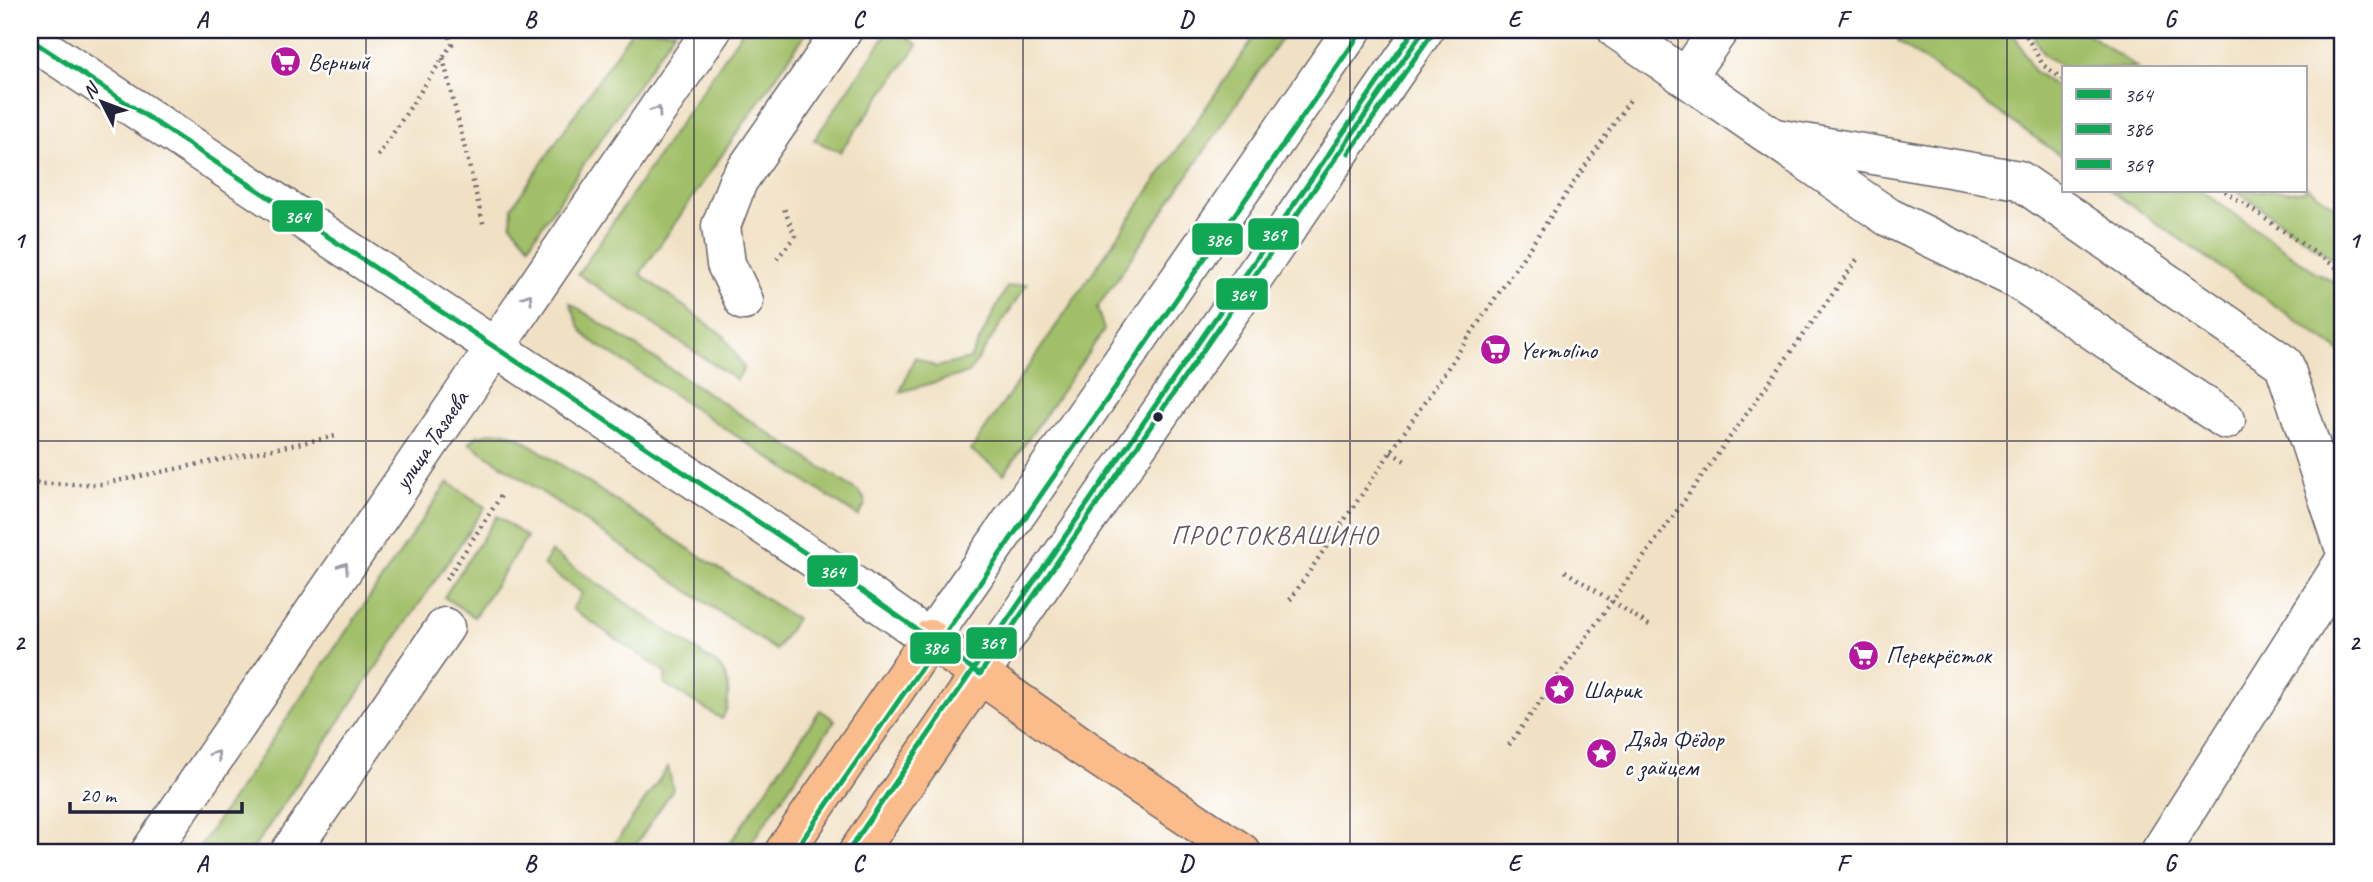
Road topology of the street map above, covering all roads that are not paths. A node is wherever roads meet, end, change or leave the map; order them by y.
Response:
1 (712, 30) edge
2 (843, 30) edge
3 (1352, 30) edge
4 (1424, 30) edge
5 (1617, 30) edge
6 (1718, 30) edge
7 (30, 39) edge
8 (1672, 68) junction
9 (1775, 138) junction
10 (744, 302) dead end
11 (494, 347) junction
12 (2226, 420) dead end
13 (2343, 544) edge
14 (2343, 563) edge
15 (445, 627) dead end
16 (930, 639) junction
17 (980, 674) junction
18 (150, 852) edge
19 (290, 852) edge
20 (784, 852) edge
21 (858, 852) edge
22 (1241, 852) edge
23 (2160, 852) edge

11 -> 1 street, улица Тазаева
2 - 10 street
3 - 16 street
4 - 17 street
5 - 8 street
6 - 8 street
7 - 11 street
8 - 9 street
9 - 12 street
9 - 13 street
11 - 16 street
18 -> 11 street, улица Тазаева
14 - 23 street
15 - 19 street
16 - 17 main road
16 - 20 main road
17 - 21 main road
17 - 22 main road

